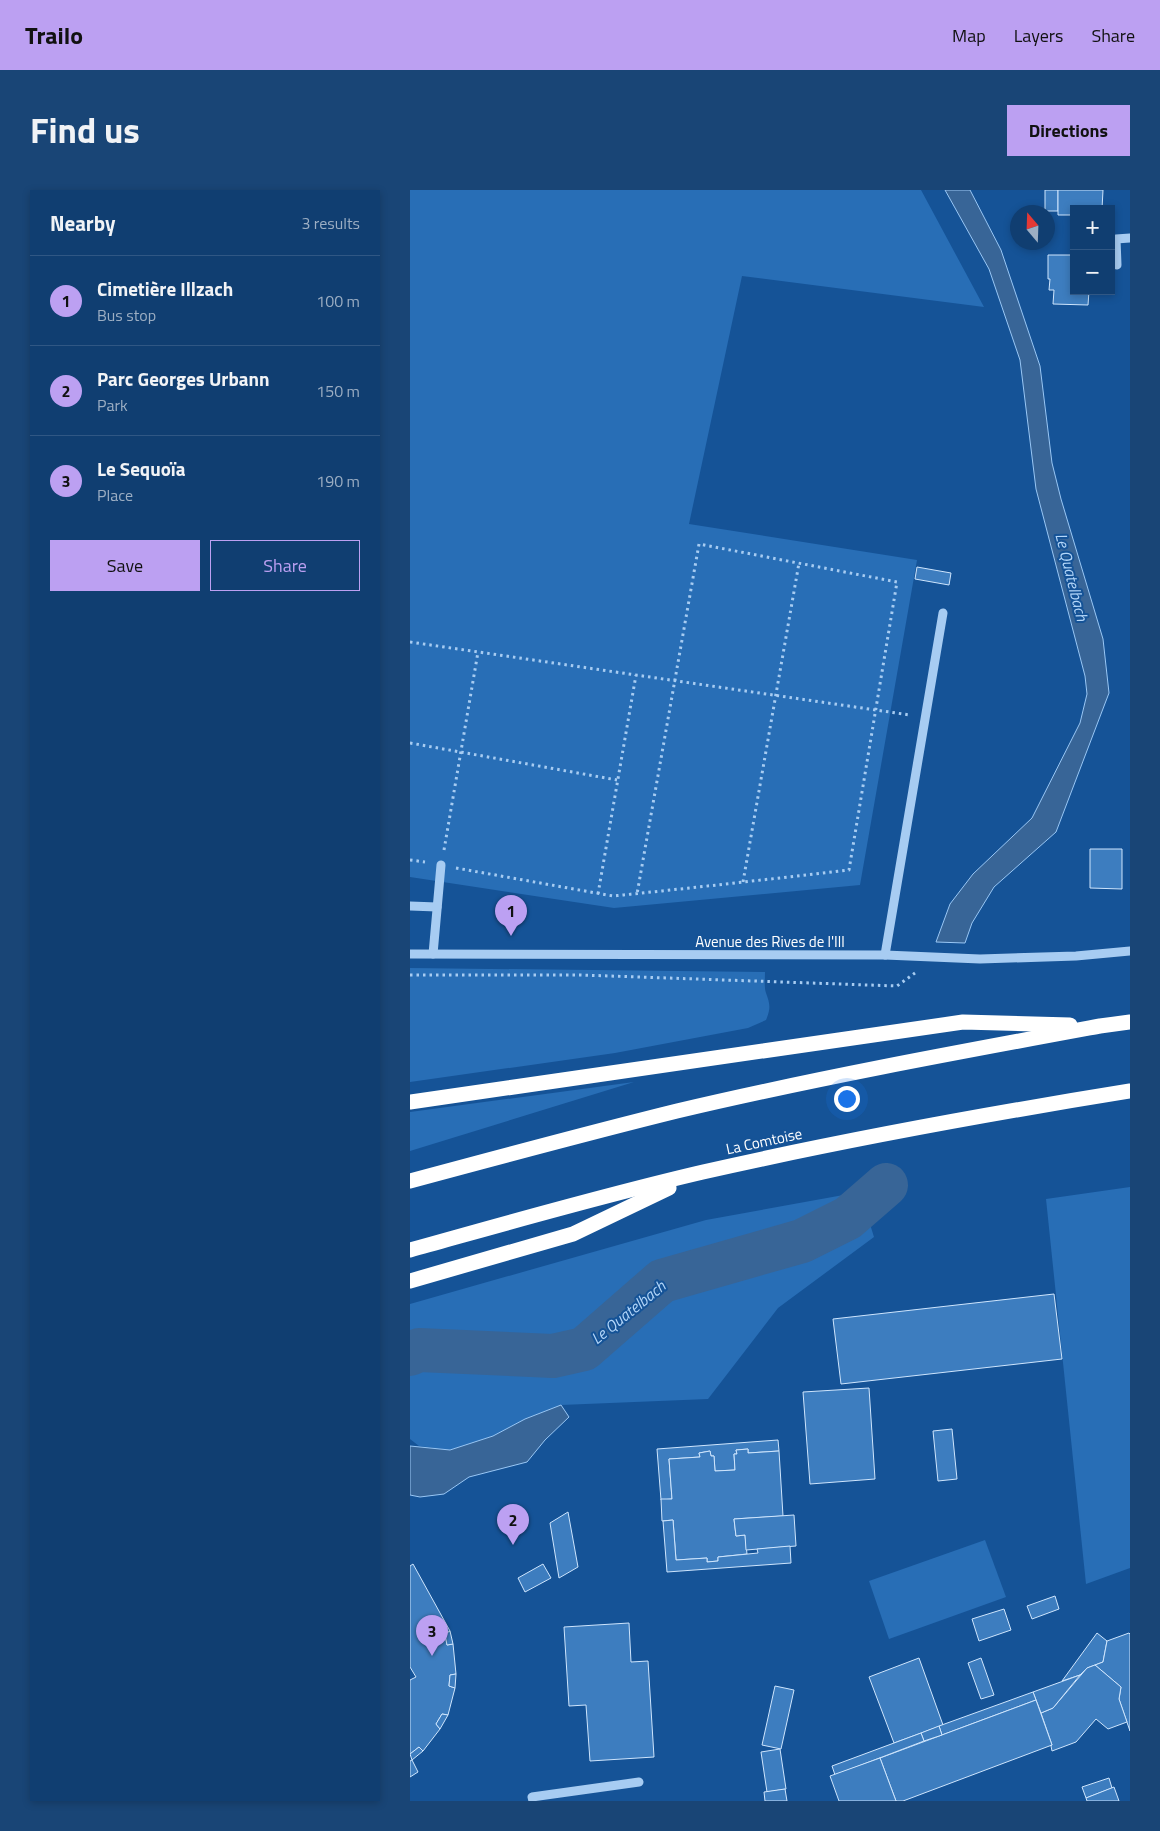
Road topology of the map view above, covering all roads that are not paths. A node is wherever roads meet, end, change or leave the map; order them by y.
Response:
1 (1130, 238) edge
2 (1117, 265) dead end
3 (943, 613) dead end
4 (441, 865) road end
5 (410, 906) edge
6 (437, 907) junction
7 (1130, 951) edge
8 (410, 954) edge
9 (433, 954) junction
10 (885, 955) junction
11 (1130, 1022) edge
12 (1100, 1026) junction
13 (1130, 1091) edge
14 (410, 1102) edge
15 (700, 1173) junction
16 (410, 1181) edge
17 (410, 1250) edge
18 (410, 1281) edge
19 (639, 1782) dead end
20 (533, 1801) edge

1 - 2 street
3 - 10 street
4 - 6 street
5 - 6 street
6 - 9 street
7 - 10 street, Avenue des Rives de l'Ill
8 - 9 street, Avenue des Rives de l'Ill
9 - 10 street, Avenue des Rives de l'Ill
11 - 12 highway
12 - 14 highway
12 - 16 highway
13 - 15 highway, La Comtoise
15 - 17 highway, La Comtoise
15 - 18 highway
19 - 20 street

